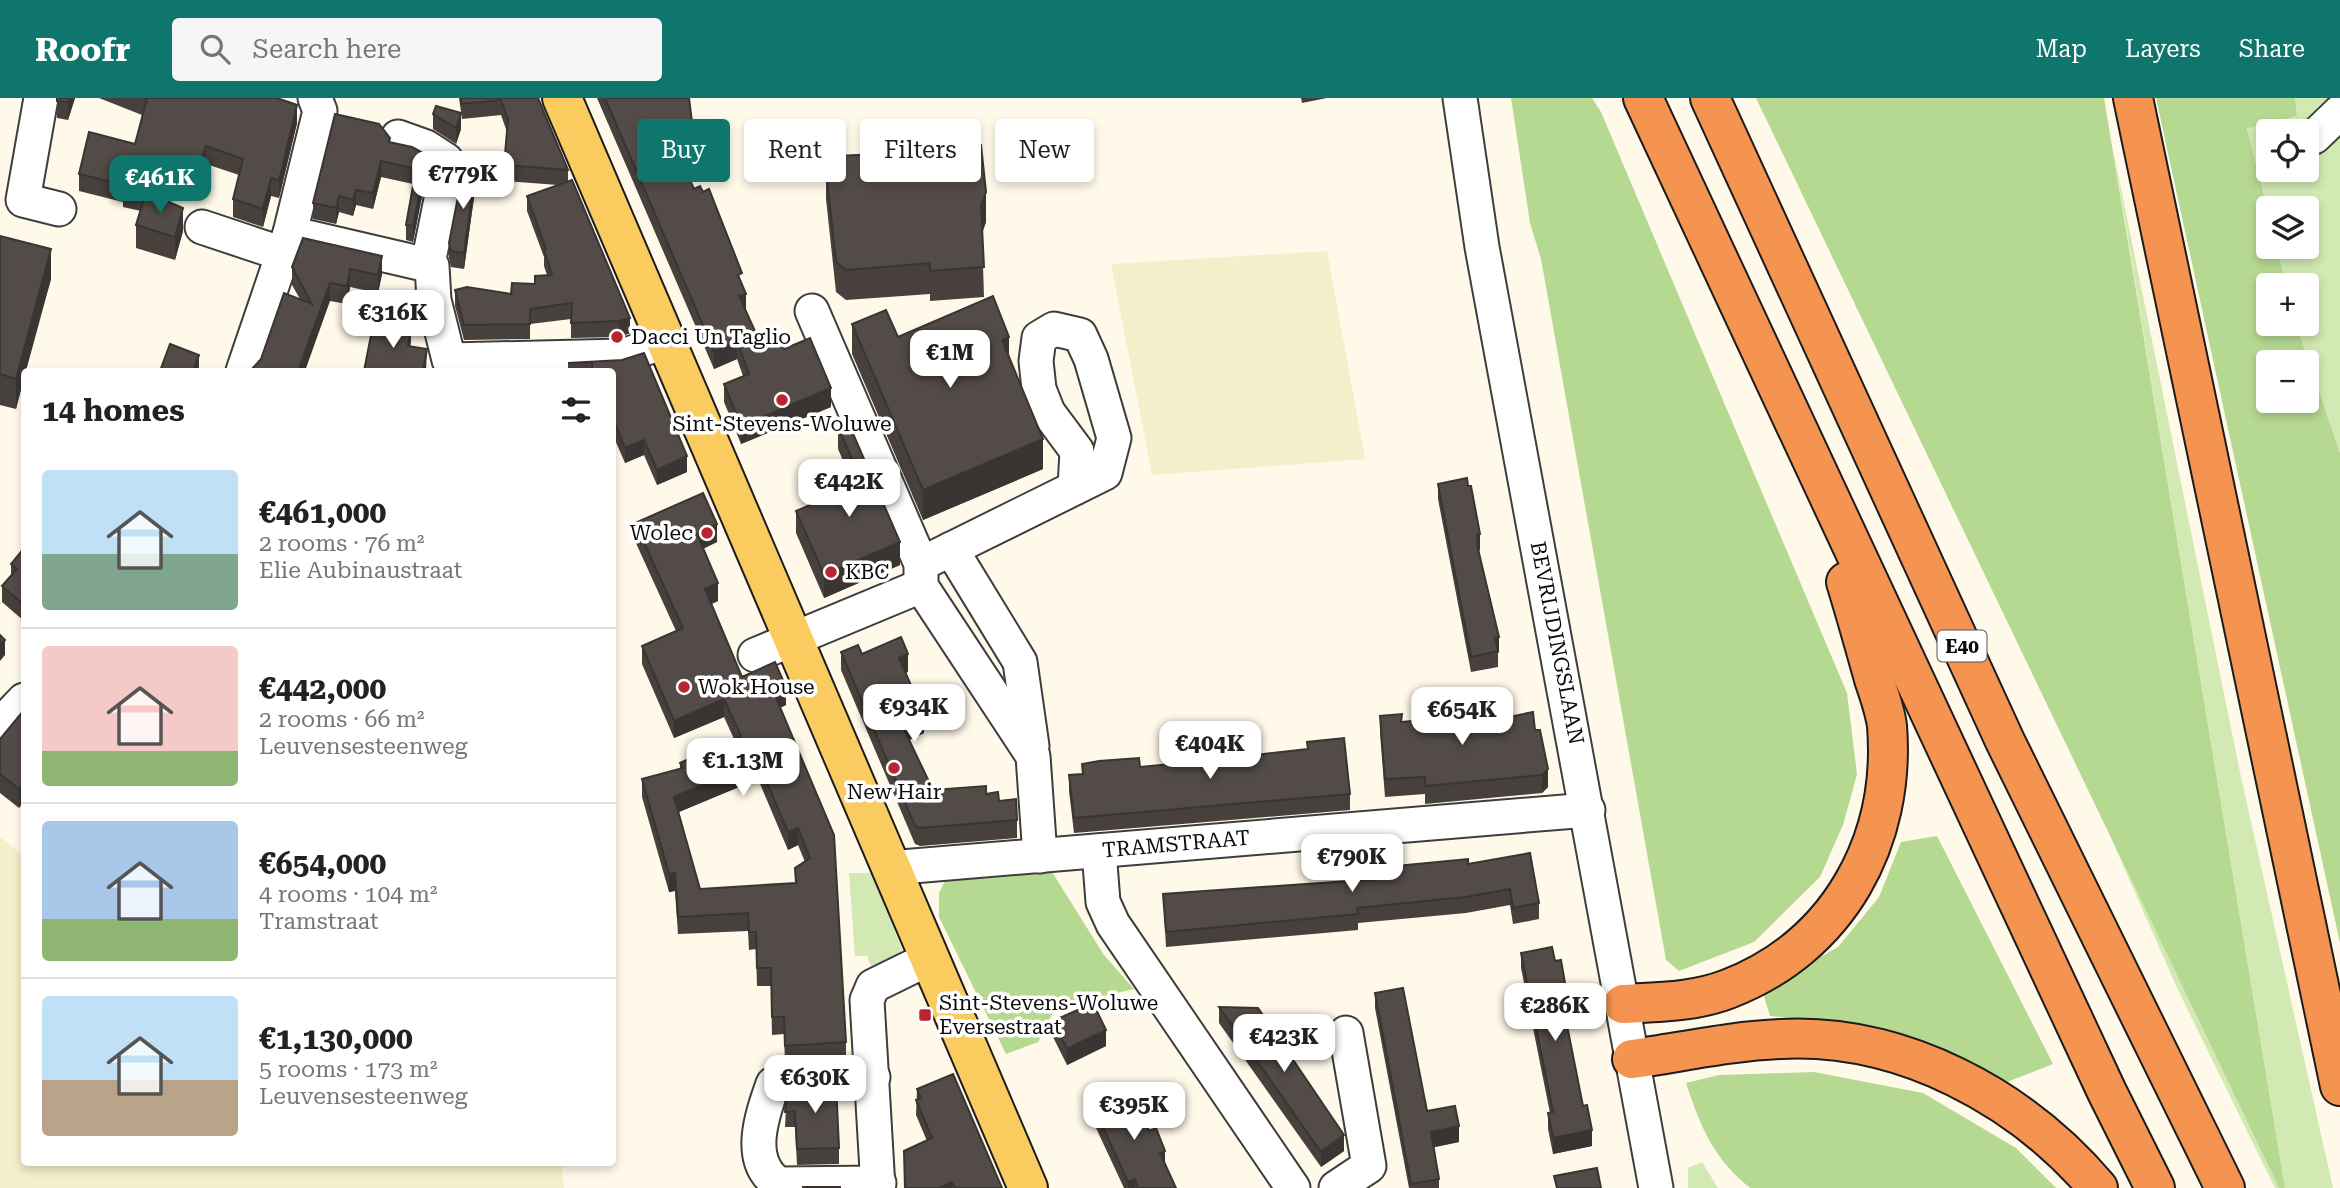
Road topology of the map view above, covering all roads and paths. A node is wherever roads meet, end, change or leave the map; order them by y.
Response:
1 (41, 98) edge
2 (315, 98) edge
3 (562, 98) edge
4 (1460, 98) edge
5 (1643, 98) edge
6 (1710, 98) edge
7 (2133, 98) edge
8 (2340, 113) edge
9 (2319, 132) edge
10 (398, 137) dead end
11 (59, 209) dead end
12 (203, 225) dead end
13 (286, 243) junction
14 (428, 264) junction
15 (812, 311) dead end
16 (665, 342) junction
17 (244, 368) edge
18 (1107, 410) junction
19 (1060, 432) junction
20 (1814, 469) junction
21 (1075, 488) junction
22 (951, 549) junction
23 (921, 575) junction
24 (794, 641) junction
25 (755, 655) dead end
26 (21, 703) edge
27 (0, 725) edge
28 (1033, 756) junction
29 (1588, 810) junction
30 (1099, 851) junction
31 (1040, 856) junction
32 (889, 868) junction
33 (928, 959) junction
34 (1623, 1004) junction
35 (1346, 1033) dead end
36 (1632, 1059) junction
37 (873, 1077) junction
38 (2340, 1086) edge
39 (878, 1186) edge
40 (1028, 1188) edge
41 (1293, 1188) edge
42 (1336, 1188) edge
43 (1656, 1188) edge
44 (2098, 1188) edge
45 (2155, 1188) edge
46 (2225, 1188) edge

1 - 11 street
2 - 13 street
3 - 16 main road
4 - 29 street, BEVRIJDINGSLAAN
5 - 20 highway, E40
6 - 46 highway, E40
7 - 38 highway
8 - 9 street
10 - 14 street
12 - 13 street
13 - 14 street
13 - 17 street
14 - 16 street
15 - 23 street
16 - 24 main road
18 - 19 street
18 - 19 street
18 - 21 street
19 - 21 street
20 - 34 highway
20 - 45 highway, E40
21 - 22 street
22 - 23 street
22 - 28 street
23 - 24 street
23 - 28 street
24 - 25 street
24 - 32 main road
26 - 27 street
28 - 31 street
29 - 30 street, TRAMSTRAAT
29 - 34 street, BEVRIJDINGSLAAN
30 - 31 street, TRAMSTRAAT
30 - 41 street
31 - 32 street, TRAMSTRAAT
32 - 33 main road
33 - 37 street
33 - 40 main road
34 - 36 street, BEVRIJDINGSLAAN
35 - 42 street
36 - 43 street, BEVRIJDINGSLAAN
36 - 44 highway
37 - 39 street
37 - 39 street

